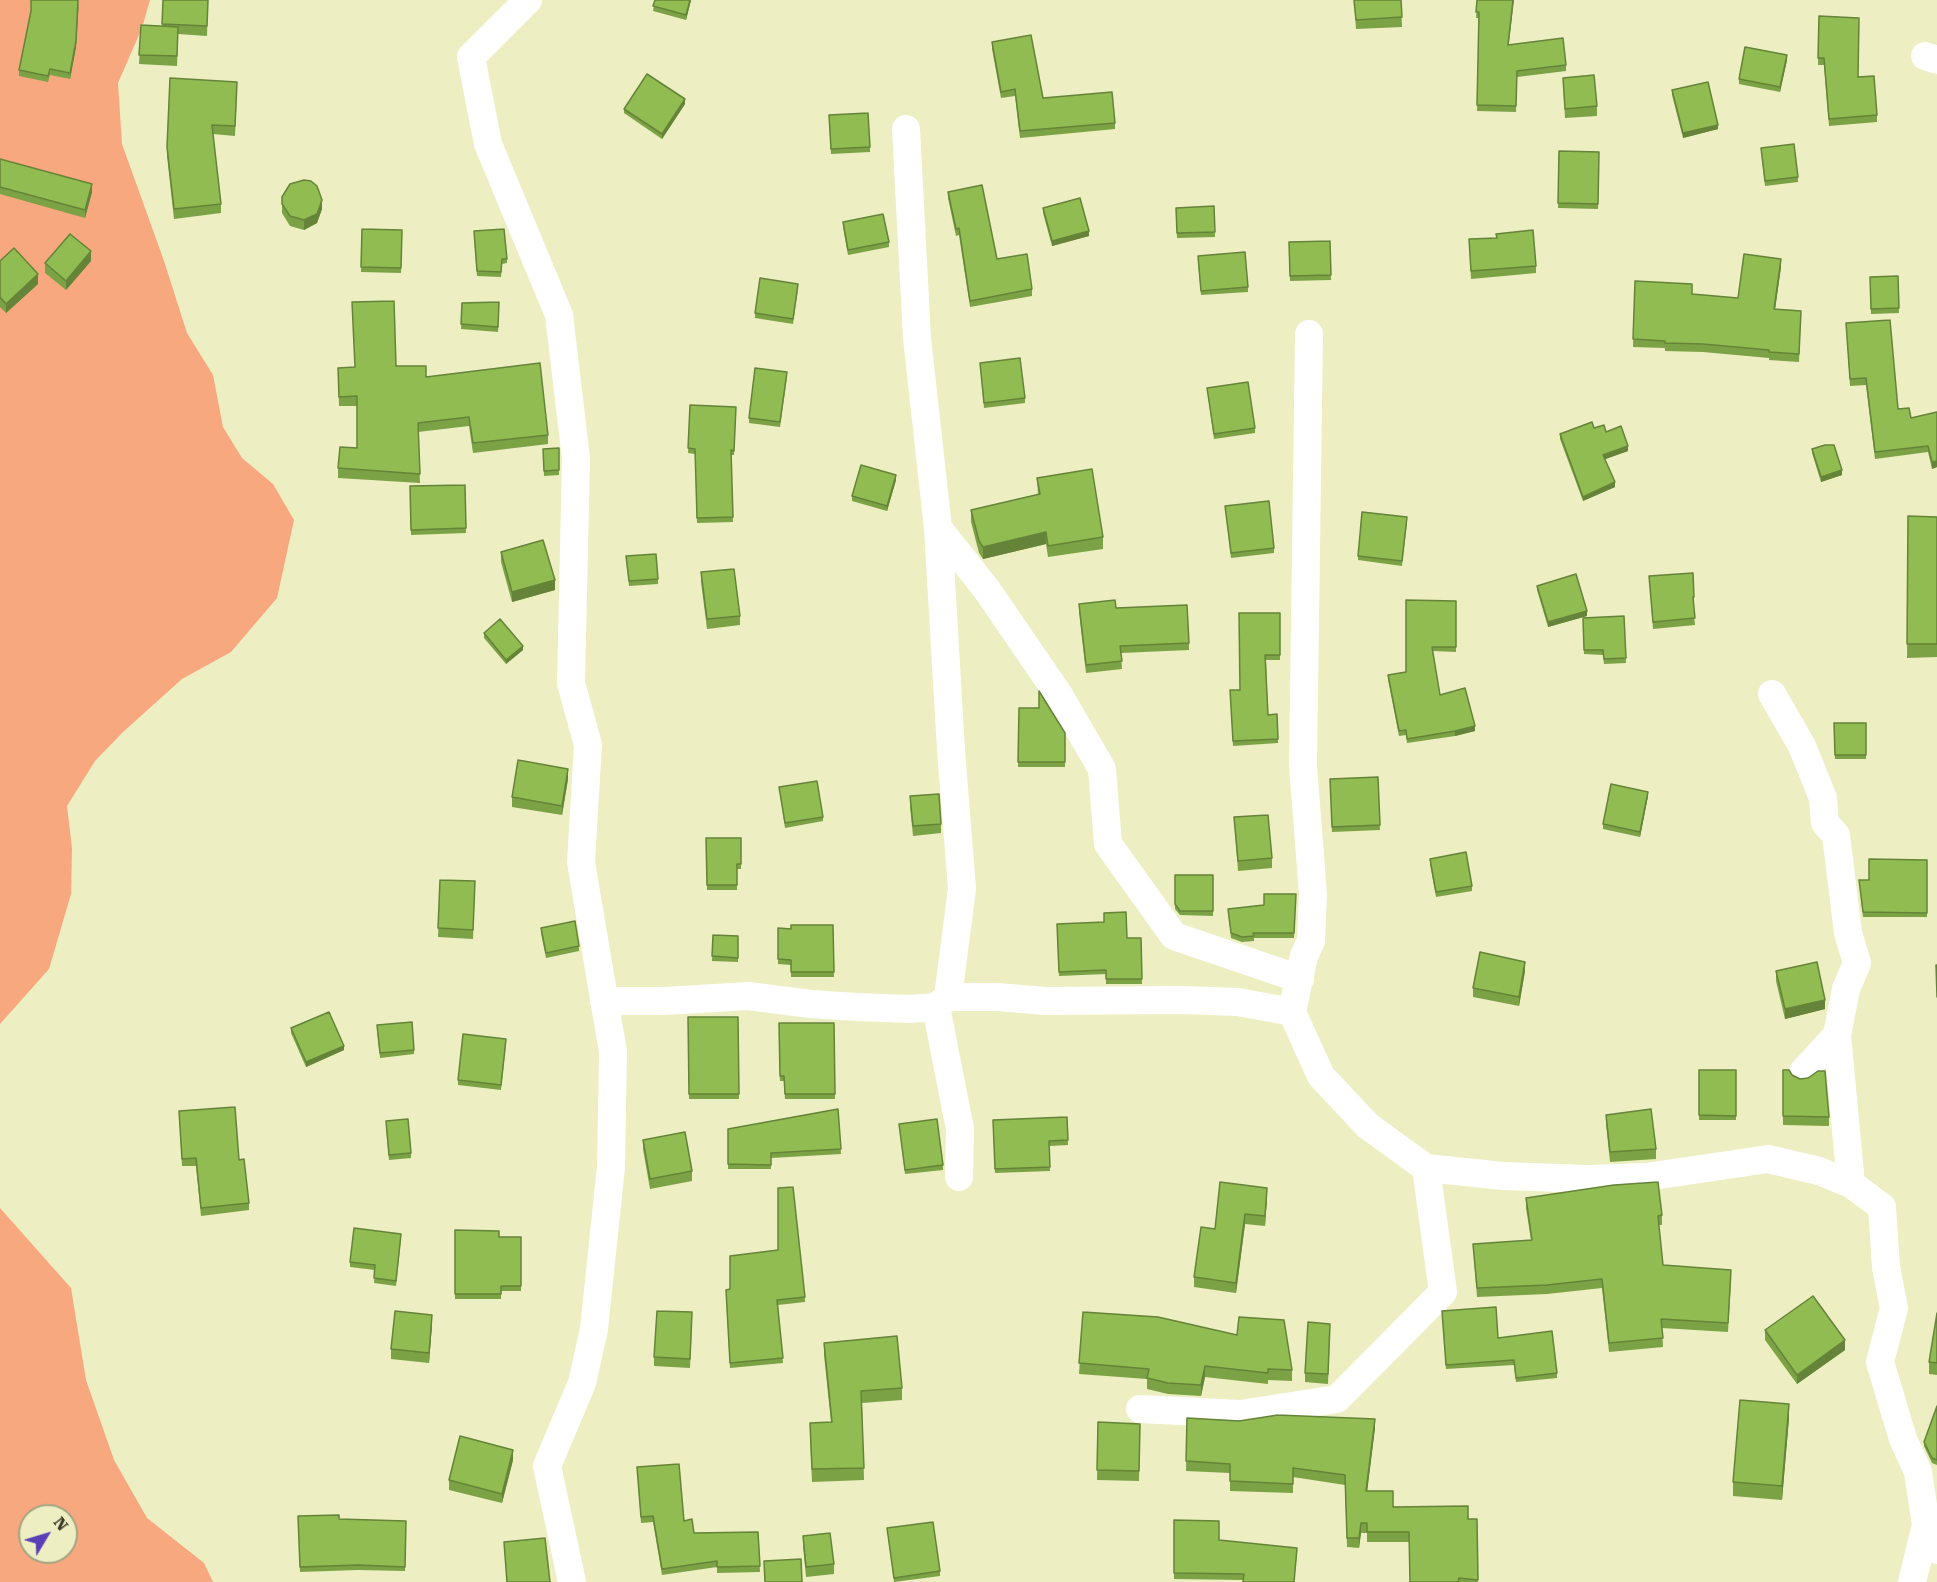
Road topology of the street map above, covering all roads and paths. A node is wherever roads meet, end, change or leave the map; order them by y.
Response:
1 (528, 0) edge
2 (906, 129) dead end
3 (1309, 334) dead end
4 (938, 528) junction
5 (1772, 694) dead end
6 (1300, 980) junction
7 (604, 1001) junction
8 (942, 1002) junction
9 (1292, 1012) junction
10 (1837, 1035) junction
11 (1803, 1072) dead end
12 (1426, 1168) junction
13 (959, 1177) dead end
14 (1851, 1184) junction
15 (1140, 1409) dead end
16 (1931, 1538) edge
17 (572, 1582) edge
18 (1912, 1582) edge

1 - 7 street
2 - 4 street
3 - 6 street
4 - 6 street
4 - 8 street
5 - 10 street
6 - 9 street
7 - 8 street
7 - 17 street
8 - 9 street
8 - 13 street
9 - 12 street
10 - 11 street
10 - 14 street
12 - 14 street
12 - 15 street
14 - 16 street
16 - 18 street

